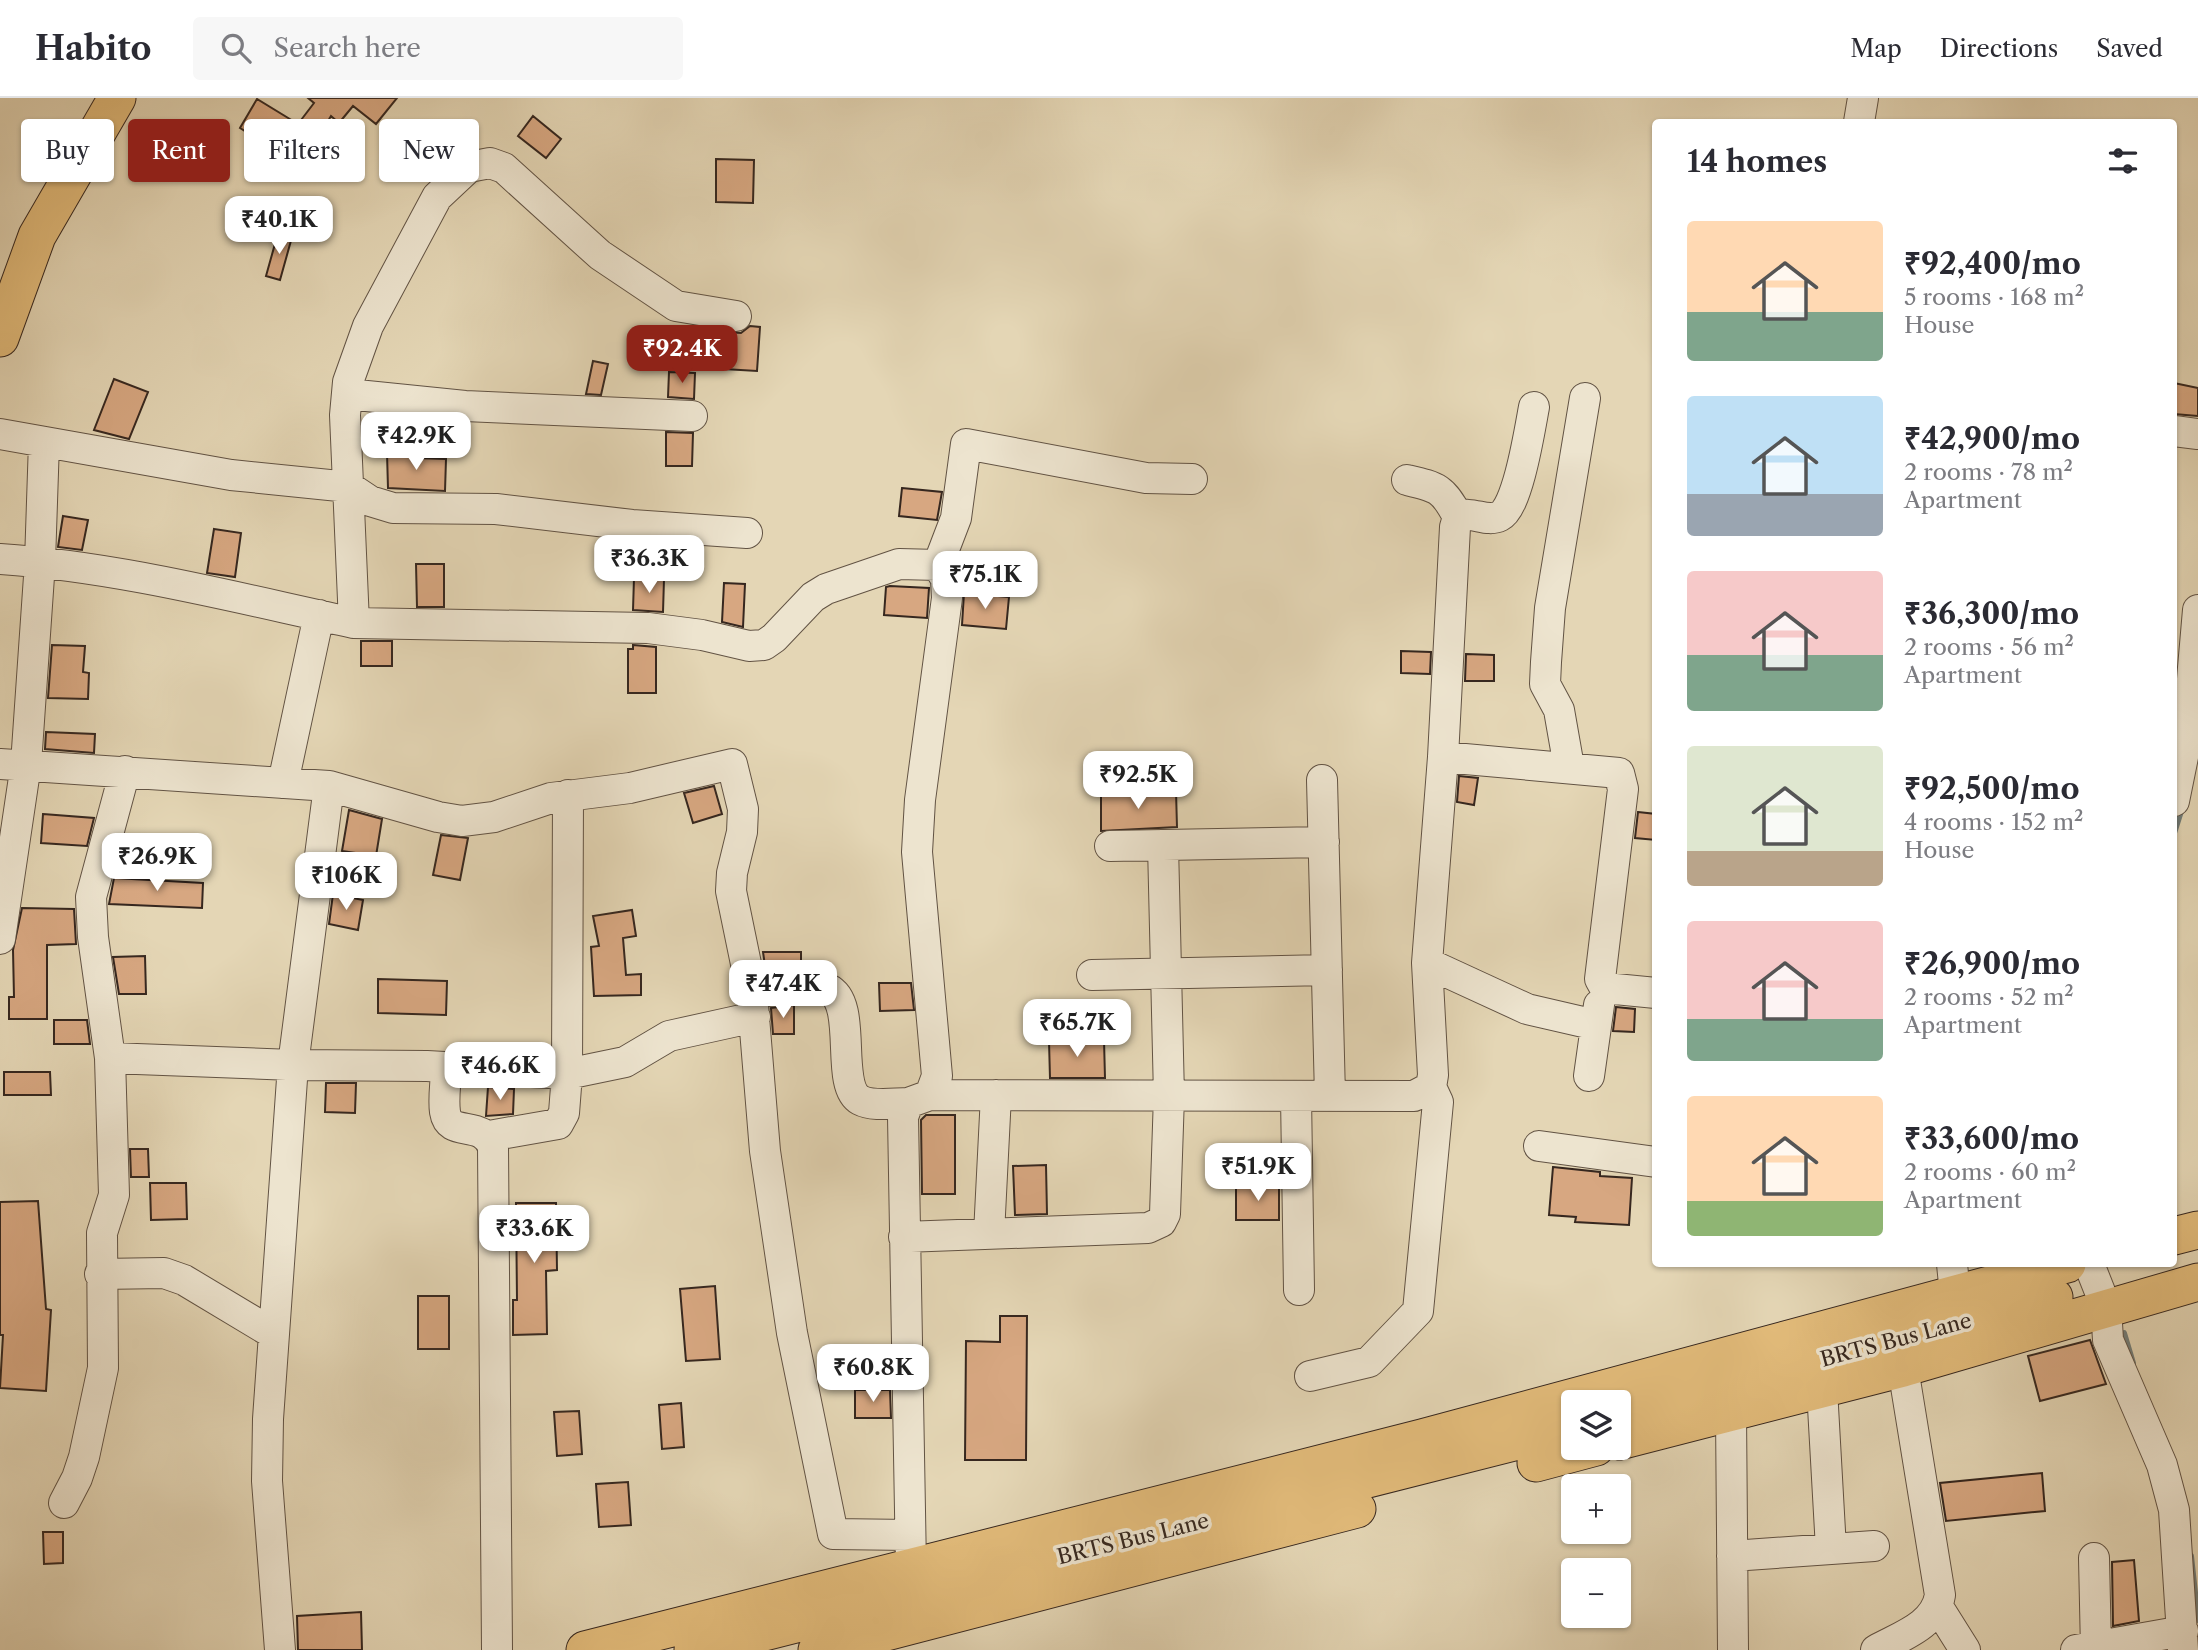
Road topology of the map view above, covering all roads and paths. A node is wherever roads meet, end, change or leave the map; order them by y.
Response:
1 (117, 98) edge
2 (1863, 98) edge
3 (1860, 119) edge
4 (736, 316) dead end
5 (0, 338) edge
6 (347, 394) junction
7 (1585, 398) dead end
8 (1534, 407) dead end
9 (692, 416) dead end
10 (2177, 431) edge
11 (0, 434) edge
12 (2198, 434) edge
13 (44, 442) junction
14 (1192, 479) dead end
15 (1407, 480) dead end
16 (349, 486) junction
17 (1458, 517) junction
18 (747, 533) dead end
19 (0, 559) edge
20 (40, 562) junction
21 (938, 565) junction
22 (2198, 610) edge
23 (319, 615) junction
24 (354, 623) junction
25 (2184, 656) edge
26 (1443, 757) junction
27 (13, 764) edge
28 (1569, 767) junction
29 (125, 771) junction
30 (1322, 780) dead end
31 (283, 783) junction
32 (329, 786) junction
33 (2177, 786) edge
34 (568, 795) junction
35 (1324, 842) junction
36 (1163, 845) junction
37 (1110, 846) dead end
38 (0, 939) edge
39 (1427, 963) junction
40 (1327, 970) junction
41 (1167, 974) junction
42 (1092, 975) dead end
43 (1602, 984) junction
44 (1652, 993) edge
45 (753, 1005) junction
46 (1596, 1025) junction
47 (110, 1058) junction
48 (293, 1065) junction
49 (446, 1068) junction
50 (567, 1074) junction
51 (1590, 1076) dead end
52 (1431, 1087) junction
53 (996, 1095) junction
54 (1170, 1096) junction
55 (1296, 1096) junction
56 (1330, 1096) junction
57 (919, 1099) junction
58 (489, 1136) junction
59 (1539, 1146) dead end
60 (1652, 1161) edge
61 (2198, 1230) edge
62 (989, 1234) junction
63 (2177, 1235) edge
64 (904, 1237) junction
65 (2198, 1256) edge
66 (2177, 1262) edge
67 (2044, 1267) edge
68 (2159, 1267) edge
69 (100, 1274) junction
70 (1953, 1279) edge
71 (2198, 1282) edge
72 (2098, 1285) edge
73 (1298, 1290) dead end
74 (274, 1334) junction
75 (1903, 1368) junction
76 (1310, 1377) dead end
77 (1822, 1389) junction
78 (1631, 1412) edge
79 (1731, 1413) junction
80 (1561, 1430) edge
81 (1631, 1438) edge
82 (1561, 1456) edge
83 (64, 1503) dead end
84 (1874, 1546) dead end
85 (1831, 1549) junction
86 (910, 1551) junction
87 (1732, 1556) junction
88 (2094, 1559) dead end
89 (1938, 1607) junction
90 (2188, 1624) edge
91 (2089, 1649) edge
92 (280, 1650) edge
93 (497, 1650) edge
94 (585, 1650) edge
95 (693, 1650) edge
96 (817, 1650) edge
97 (1732, 1650) edge
98 (1876, 1650) edge
99 (1965, 1650) edge

1 - 5 main road
2 - 3 street
4 - 6 street
6 - 9 street
6 - 16 street
7 - 28 street
8 - 17 street
10 - 12 street
11 - 13 street
13 - 16 street
13 - 20 street
14 - 21 street
15 - 17 street
16 - 18 street
16 - 24 street
17 - 26 street
19 - 20 street
20 - 23 street
20 - 27 street
21 - 24 street
21 - 57 street
22 - 25 street
23 - 24 street
23 - 31 street
25 - 33 street
26 - 28 street
26 - 39 street
27 - 29 street
27 - 38 street
28 - 43 street
29 - 31 street
29 - 47 street
30 - 35 street
31 - 32 street
32 - 34 street
32 - 48 street
34 - 45 street
34 - 50 street
35 - 36 street
35 - 40 street
36 - 37 street
36 - 41 street
39 - 46 street
39 - 52 street
40 - 41 street
40 - 56 street
41 - 42 street
41 - 54 street
43 - 44 street
43 - 46 street
45 - 50 street
45 - 57 street
45 - 86 street
46 - 51 street
47 - 48 street
47 - 69 street
48 - 49 street
48 - 74 street
49 - 50 street
49 - 58 street
50 - 58 street
52 - 56 street
52 - 76 street
53 - 54 street
53 - 57 street
53 - 62 street
54 - 55 street
54 - 62 street
55 - 56 street
55 - 73 street
57 - 64 street
58 - 93 street
59 - 60 street
61 - 63 main road
62 - 64 street
64 - 86 street
65 - 66 main road, BRTS Bus Lane
67 - 70 main road
68 - 72 main road, BRTS Bus Lane
69 - 74 street
69 - 83 street
70 - 86 main road
71 - 72 main road
72 - 75 main road
72 - 78 main road, BRTS Bus Lane
72 - 90 street
74 - 92 street
75 - 77 main road
75 - 89 street
77 - 79 main road
77 - 85 street
79 - 81 main road
79 - 87 street
80 - 95 main road, BRTS Bus Lane
82 - 96 main road
84 - 85 street
85 - 87 street
86 - 94 main road
87 - 97 street
88 - 91 street
89 - 98 street
89 - 99 street
90 - 91 street

